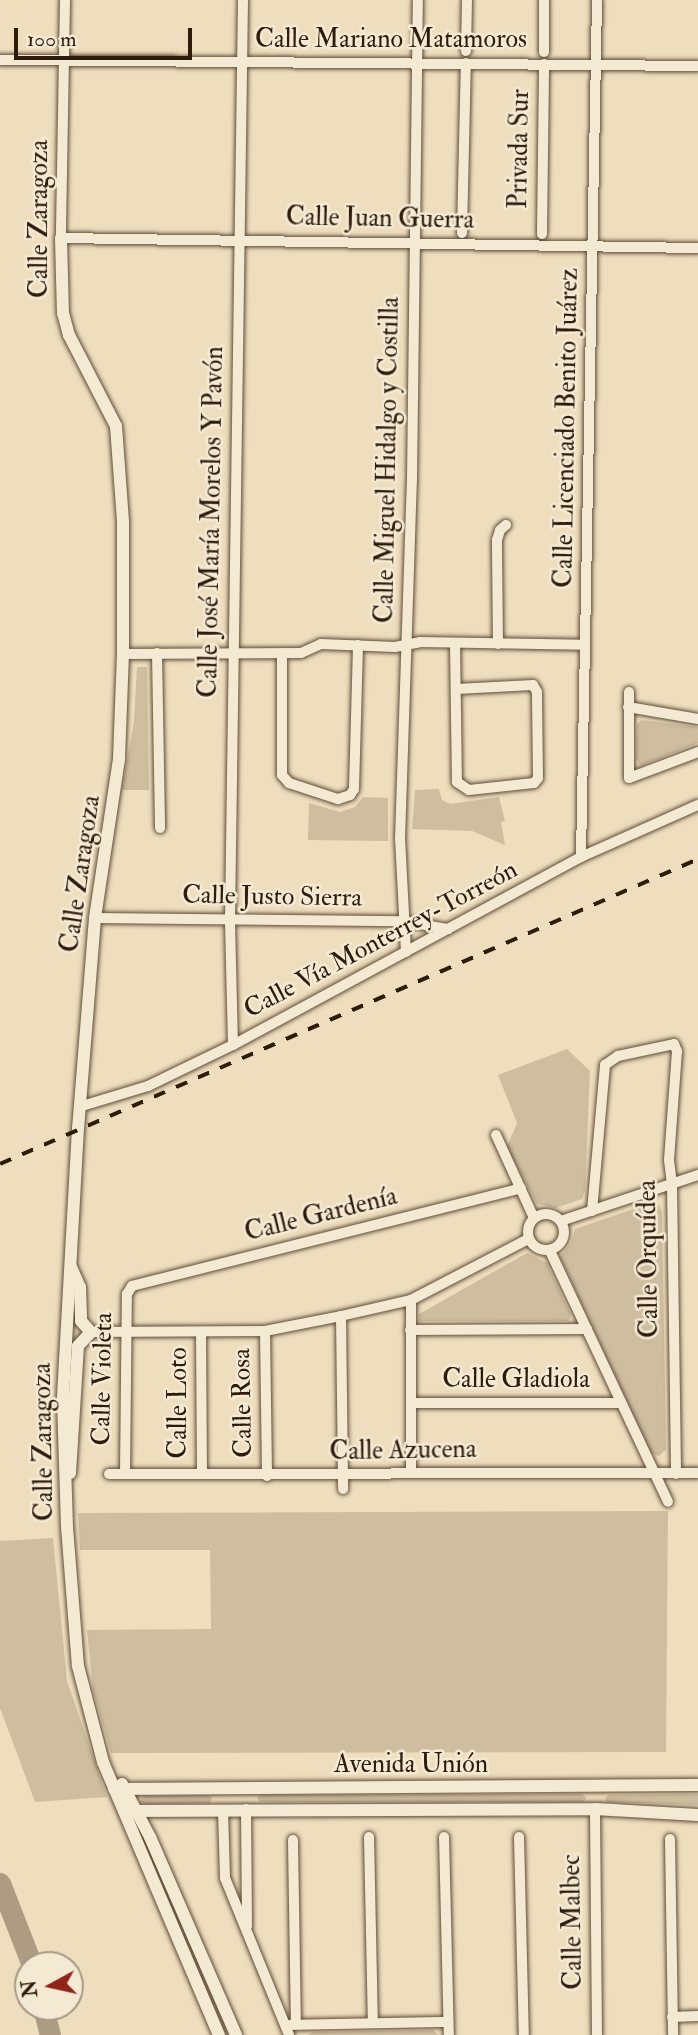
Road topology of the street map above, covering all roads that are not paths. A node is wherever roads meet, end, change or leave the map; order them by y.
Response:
1 (65, 0) edge
2 (243, 0) edge
3 (418, 0) edge
4 (467, 0) edge
5 (544, 0) edge
6 (597, 0) edge
7 (466, 57) junction
8 (544, 58) junction
9 (0, 60) edge
10 (64, 61) junction
11 (416, 61) junction
12 (242, 62) junction
13 (596, 65) junction
14 (698, 66) edge
15 (461, 233) dead end
16 (542, 234) dead end
17 (61, 238) junction
18 (239, 240) junction
19 (415, 243) junction
20 (594, 246) junction
21 (698, 248) edge
22 (506, 525) dead end
23 (455, 643) junction
24 (498, 644) junction
25 (358, 645) junction
26 (407, 645) junction
27 (584, 645) junction
28 (233, 652) junction
29 (157, 653) junction
30 (282, 653) junction
31 (123, 654) junction
32 (456, 690) junction
33 (629, 692) dead end
34 (628, 708) junction
35 (698, 719) edge
36 (698, 752) edge
37 (698, 805) edge
38 (160, 828) dead end
39 (581, 857) junction
40 (94, 918) junction
41 (230, 919) junction
42 (403, 921) junction
43 (447, 929) junction
44 (407, 952) junction
45 (233, 1045) junction
46 (82, 1106) junction
47 (496, 1135) dead end
48 (698, 1175) edge
49 (673, 1184) junction
50 (521, 1188) junction
51 (592, 1211) junction
52 (534, 1218) junction
53 (561, 1222) junction
54 (528, 1239) junction
55 (550, 1251) junction
56 (71, 1267) junction
57 (132, 1286) joint
58 (411, 1300) junction
59 (341, 1316) junction
60 (411, 1329) junction
61 (587, 1329) junction
62 (265, 1331) junction
63 (66, 1332) junction
64 (91, 1332) junction
65 (126, 1332) junction
66 (201, 1332) junction
67 (411, 1403) junction
68 (621, 1403) junction
69 (202, 1473) junction
70 (411, 1473) junction
71 (109, 1474) dead end
72 (125, 1474) junction
73 (343, 1474) junction
74 (653, 1474) junction
75 (676, 1474) junction
76 (698, 1474) edge
77 (267, 1476) junction
78 (343, 1489) dead end
79 (65, 1490) junction
80 (668, 1502) dead end
81 (698, 1785) edge
82 (595, 1787) junction
83 (222, 1788) junction
84 (246, 1788) junction
85 (120, 1789) junction
86 (166, 1810) junction
87 (223, 1810) junction
88 (246, 1810) junction
89 (595, 1810) junction
90 (130, 1811) junction
91 (698, 1815) edge
92 (369, 1837) dead end
93 (444, 1837) dead end
94 (519, 1837) dead end
95 (150, 1838) junction
96 (670, 1839) dead end
97 (293, 1840) dead end
98 (247, 1933) junction
99 (698, 2016) edge
100 (672, 2017) junction
101 (448, 2022) junction
102 (373, 2023) junction
103 (290, 2028) edge
104 (219, 2035) edge
105 (236, 2035) edge
106 (449, 2035) edge
107 (524, 2035) edge
108 (597, 2035) edge
109 (673, 2035) edge

1 - 10 street, Calle Zaragoza
2 - 12 street, Calle José María Morelos Y Pavón
3 - 11 street, Calle Miguel Hidalgo y Costilla
4 - 7 street
5 - 8 street, Privada Sur
6 - 13 street, Calle Licenciado Benito Juárez
7 - 8 street, Calle Mariano Matamoros
7 - 11 street, Calle Mariano Matamoros
7 - 15 street
8 - 13 street, Calle Mariano Matamoros
8 - 16 street, Privada Sur
9 - 10 street, Calle Mariano Matamoros
10 - 12 street, Calle Mariano Matamoros
10 - 17 street, Calle Zaragoza
11 - 12 street, Calle Mariano Matamoros
11 - 19 street, Calle Miguel Hidalgo y Costilla
12 - 18 street, Calle José María Morelos Y Pavón
13 - 14 street, Calle Mariano Matamoros
13 - 20 street, Calle Licenciado Benito Juárez
17 - 18 street, Calle Juan Guerra
17 - 31 street, Calle Zaragoza
18 - 19 street, Calle Juan Guerra
18 - 28 street, Calle José María Morelos Y Pavón
19 - 20 street, Calle Juan Guerra
19 - 26 street, Calle Miguel Hidalgo y Costilla
20 - 21 street, Calle Juan Guerra
20 - 27 street, Calle Licenciado Benito Juárez
22 - 24 street
23 - 24 street
23 - 26 street
23 - 32 street
24 - 27 street
25 - 26 street
25 - 30 street
25 - 30 street
26 - 42 street, Calle Miguel Hidalgo y Costilla
27 - 39 street, Calle Licenciado Benito Juárez
28 - 29 street
28 - 30 street
28 - 41 street, Calle José María Morelos Y Pavón
29 - 31 street
29 - 38 street
31 - 40 street, Calle Zaragoza
32 - 32 street
33 - 34 street
34 - 35 street
34 - 36 street
37 - 39 street, Calle Vía Monterrey-Torreón
39 - 43 street, Calle Vía Monterrey-Torreón
40 - 41 street, Calle Justo Sierra
40 - 46 street, Calle Zaragoza
41 - 42 street, Calle Justo Sierra
41 - 45 street, Calle José María Morelos Y Pavón
42 - 43 street, Calle Justo Sierra
42 - 44 street, Calle Miguel Hidalgo y Costilla
43 - 44 street, Calle Vía Monterrey-Torreón
44 - 45 street, Calle Vía Monterrey-Torreón
45 - 46 street, Calle Vía Monterrey-Torreón
46 - 56 street, Calle Zaragoza
47 - 50 street
48 - 49 street
49 - 51 street
49 - 51 street, Calle Orquídea
49 - 75 street, Calle Orquídea
50 - 52 street
50 - 57 street, Calle Gardenía
51 - 53 street
52 - 53 street
52 - 54 street
53 - 55 street
54 - 55 street
54 - 58 street
55 - 61 street
56 - 63 street, Calle Zaragoza
56 - 64 street
57 - 65 street, Calle Violeta
58 - 59 street
58 - 60 street
59 - 62 street
59 - 73 street
60 - 61 street
60 - 67 street
61 - 68 street
62 - 66 street
62 - 77 street, Calle Rosa
63 - 64 street
63 - 79 street, Calle Zaragoza
64 - 65 street
64 - 79 street
65 - 66 street
65 - 72 street, Calle Violeta
66 - 69 street, Calle Loto
67 - 68 street, Calle Gladiola
67 - 70 street
68 - 74 street
69 - 72 street, Calle Azucena
69 - 77 street, Calle Azucena
70 - 73 street, Calle Azucena
70 - 74 street, Calle Azucena
71 - 72 street, Calle Azucena
73 - 77 street, Calle Azucena
73 - 78 street
74 - 75 street, Calle Azucena
74 - 80 street
75 - 76 street, Calle Azucena
79 - 85 street, Calle Zaragoza
81 - 82 street, Avenida Unión
82 - 84 street, Avenida Unión
82 - 89 street
83 - 84 street, Avenida Unión
83 - 85 street, Avenida Unión
83 - 87 street
84 - 88 street
85 - 90 street, Calle Zaragoza
86 - 87 street, Avenida Unión
86 - 90 street, Avenida Unión
86 - 95 street
87 - 88 street, Avenida Unión
87 - 98 street
88 - 89 street, Avenida Unión
88 - 98 street
89 - 91 street, Avenida Unión
89 - 108 street, Calle Malbec
90 - 95 street, Calle Zaragoza
90 - 104 street, Calle Zaragoza
92 - 102 street
93 - 101 street
94 - 107 street
95 - 105 street, Calle Zaragoza
96 - 100 street
97 - 103 street
98 - 103 street
99 - 100 street
100 - 109 street
101 - 102 street
101 - 106 street
102 - 103 street

